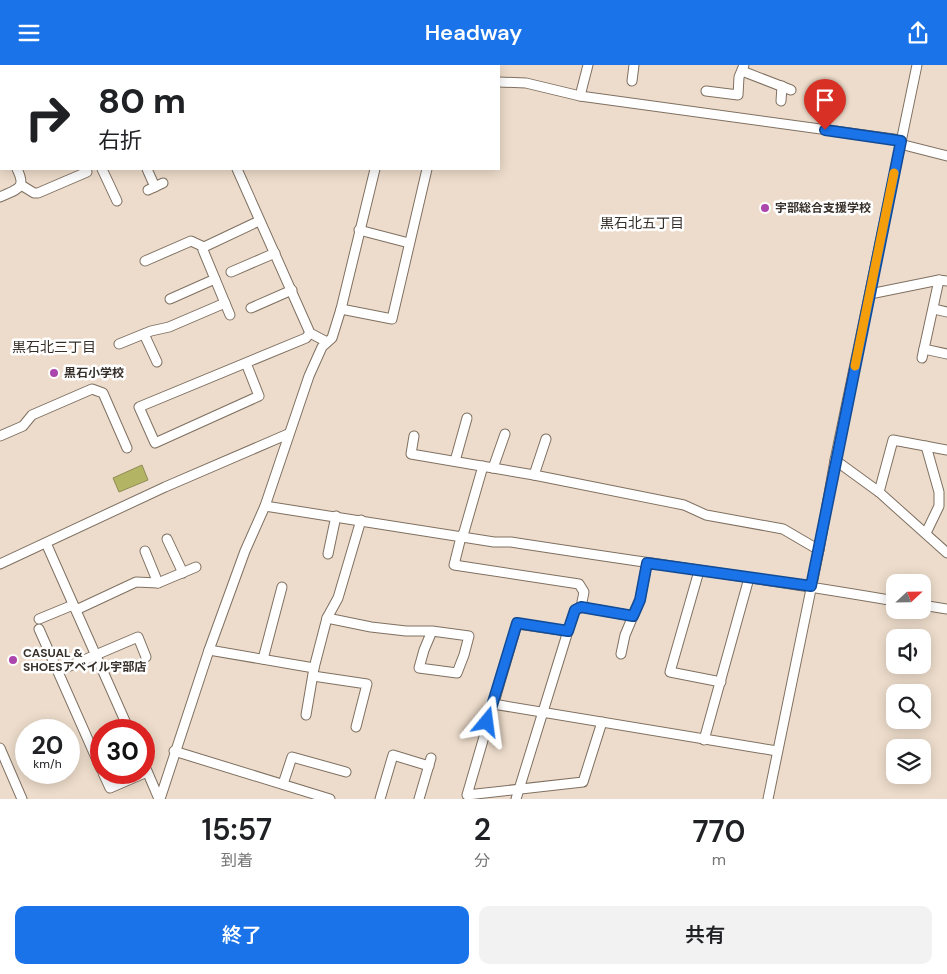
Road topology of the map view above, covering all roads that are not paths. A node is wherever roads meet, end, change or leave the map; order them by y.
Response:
1 (588, 65) edge
2 (634, 65) edge
3 (918, 65) edge
4 (743, 68) edge
5 (632, 81) dead end
6 (500, 82) edge
7 (706, 91) dead end
8 (580, 96) junction
9 (782, 101) dead end
10 (901, 142) junction
11 (947, 156) edge
12 (17, 170) edge
13 (102, 170) edge
14 (147, 170) edge
15 (237, 170) edge
16 (375, 170) edge
17 (428, 170) edge
18 (84, 171) edge
19 (21, 185) junction
20 (155, 187) dead end
21 (0, 197) edge
22 (116, 201) dead end
23 (259, 221) junction
24 (360, 230) junction
25 (410, 243) junction
26 (204, 247) junction
27 (274, 253) junction
28 (145, 261) dead end
29 (231, 272) dead end
30 (214, 279) junction
31 (943, 280) edge
32 (292, 290) junction
33 (870, 294) junction
34 (170, 299) dead end
35 (225, 303) junction
36 (251, 308) dead end
37 (341, 309) junction
38 (934, 309) junction
39 (947, 311) edge
40 (230, 315) dead end
41 (310, 333) junction
42 (144, 334) junction
43 (327, 342) junction
44 (119, 344) dead end
45 (947, 354) edge
46 (157, 362) dead end
47 (246, 363) junction
48 (467, 418) dead end
49 (288, 434) junction
50 (505, 434) dead end
51 (0, 436) edge
52 (414, 436) dead end
53 (546, 439) dead end
54 (926, 446) junction
55 (127, 448) dead end
56 (947, 450) edge
57 (835, 460) junction
58 (454, 461) junction
59 (483, 466) junction
60 (493, 468) junction
61 (534, 475) junction
62 (878, 492) junction
63 (265, 506) junction
64 (943, 507) edge
65 (336, 516) junction
66 (361, 520) junction
67 (926, 533) junction
68 (461, 537) junction
69 (168, 539) dead end
70 (46, 543) junction
71 (819, 550) junction
72 (145, 551) dead end
73 (947, 553) edge
74 (328, 554) dead end
75 (647, 563) junction
76 (0, 564) edge
77 (196, 567) dead end
78 (699, 571) junction
79 (183, 573) junction
80 (748, 578) junction
81 (158, 583) junction
82 (811, 586) junction
83 (282, 587) dead end
84 (886, 599) edge
85 (931, 606) edge
86 (75, 607) junction
87 (581, 607) junction
88 (947, 609) edge
89 (633, 616) junction
90 (327, 618) junction
91 (432, 631) junction
92 (568, 631) junction
93 (209, 650) junction
94 (621, 653) dead end
95 (95, 655) junction
96 (146, 657) dead end
97 (263, 659) junction
98 (58, 671) junction
99 (314, 672) junction
100 (721, 682) junction
101 (493, 704) junction
102 (542, 713) junction
103 (306, 715) dead end
104 (124, 719) edge
105 (602, 722) junction
106 (356, 727) dead end
107 (704, 740) junction
108 (90, 744) edge
109 (0, 747) edge
110 (174, 751) junction
111 (777, 751) junction
112 (346, 772) dead end
113 (108, 784) edge
114 (117, 784) edge
115 (153, 784) edge
116 (283, 784) junction
117 (519, 789) junction
118 (22, 799) edge
119 (160, 799) edge
120 (330, 799) edge
121 (380, 799) edge
122 (419, 799) edge
123 (516, 799) edge
124 (768, 799) edge

1 - 8 street
2 - 5 street
3 - 10 street
4 - 7 street
4 - 9 street
6 - 8 street
8 - 10 street
10 - 11 street
10 - 33 street
12 - 19 street
13 - 22 street
14 - 20 street
15 - 23 street
16 - 24 street
17 - 25 street
18 - 19 street
19 - 21 street
23 - 26 street
23 - 27 street
24 - 25 street
24 - 37 street
25 - 37 street
26 - 28 street
26 - 30 street
27 - 29 street
27 - 32 street
30 - 34 street
30 - 35 street
31 - 33 street
31 - 38 street
32 - 36 street
32 - 41 street
33 - 57 street
35 - 40 street
35 - 42 street
37 - 43 street
38 - 39 street
38 - 45 street
41 - 43 street
41 - 47 street
42 - 44 street
42 - 46 street
43 - 49 street
47 - 47 street
48 - 58 street
49 - 63 street
49 - 70 street
50 - 60 street
51 - 55 street
52 - 58 street
53 - 61 street
54 - 56 street
54 - 62 street
54 - 64 street
57 - 62 street
57 - 71 street
58 - 59 street
59 - 60 street
59 - 68 street
60 - 61 street
61 - 71 street
62 - 67 street
63 - 65 street
63 - 93 street
64 - 67 street
65 - 66 street
65 - 74 street
66 - 68 street
66 - 90 street
67 - 73 street
68 - 75 street
68 - 87 street
69 - 79 street
70 - 76 street
70 - 86 street
71 - 82 street
72 - 81 street
75 - 78 street
75 - 89 street
77 - 79 street
78 - 80 street
78 - 100 street
79 - 81 street
80 - 82 street
80 - 100 street
81 - 86 street
82 - 84 street
82 - 111 street
83 - 97 street
85 - 88 street
86 - 95 street
86 - 98 street
87 - 89 street
87 - 92 street
89 - 94 street
90 - 91 street
90 - 99 street
91 - 91 street
92 - 101 street
92 - 102 street
93 - 97 street
93 - 110 street
95 - 96 street
95 - 98 street
95 - 104 street
97 - 99 street
98 - 108 street
99 - 103 street
99 - 106 street
100 - 107 street
101 - 102 street
101 - 117 street
102 - 105 street
102 - 117 street
105 - 107 street
105 - 117 street
107 - 111 street
109 - 118 street
110 - 116 street
110 - 119 street
111 - 124 street
112 - 116 street
113 - 114 street
115 - 119 street
116 - 120 street
117 - 123 street
121 - 122 street

